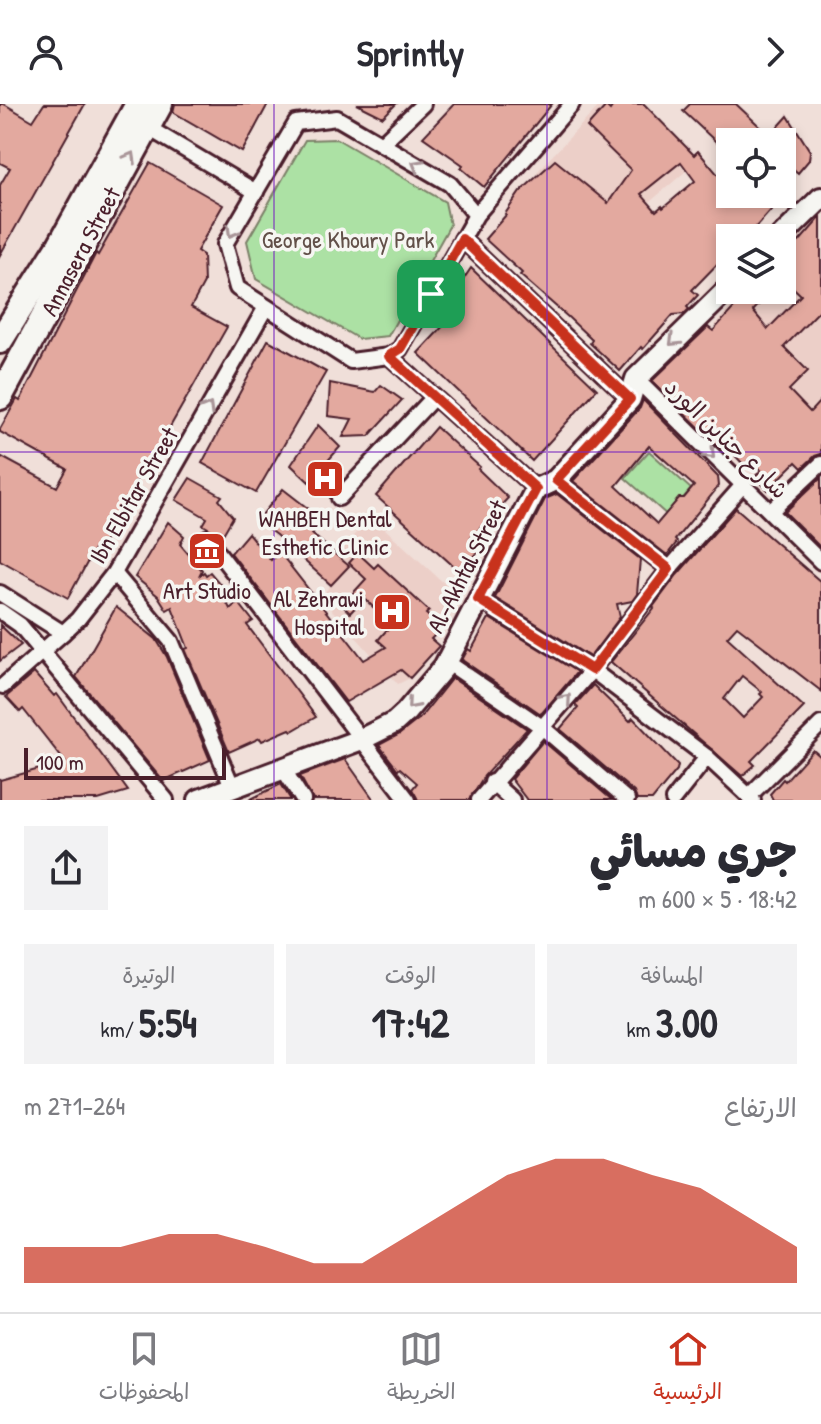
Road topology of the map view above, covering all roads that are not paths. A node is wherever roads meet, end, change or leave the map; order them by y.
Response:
1 (138, 104) edge
2 (160, 104) edge
3 (423, 104) edge
4 (572, 104) edge
5 (147, 127) junction
6 (381, 144) junction
7 (256, 192) junction
8 (821, 198) edge
9 (476, 215) junction
10 (794, 224) edge
11 (462, 239) junction
12 (60, 245) junction
13 (716, 301) edge
14 (266, 307) junction
15 (0, 341) edge
16 (389, 356) junction
17 (0, 366) edge
18 (636, 379) junction
19 (0, 397) edge
20 (434, 397) junction
21 (630, 399) junction
22 (821, 464) edge
23 (556, 480) junction
24 (742, 486) junction
25 (536, 489) junction
26 (339, 498) dead end
27 (771, 511) junction
28 (207, 538) dead end
29 (821, 562) edge
30 (669, 569) junction
31 (114, 573) junction
32 (0, 593) edge
33 (478, 599) junction
34 (0, 611) edge
35 (63, 633) junction
36 (42, 652) junction
37 (447, 662) junction
38 (592, 670) junction
39 (3, 686) dead end
40 (821, 724) edge
41 (542, 727) junction
42 (362, 739) junction
43 (707, 757) junction
44 (284, 770) junction
45 (492, 782) junction
46 (232, 786) junction
47 (751, 798) edge
48 (166, 800) edge
49 (199, 800) edge
50 (303, 800) edge
51 (408, 800) edge
52 (479, 800) edge
53 (512, 800) edge
54 (627, 800) edge
55 (673, 800) edge

1 - 12 main road, Annasera Street
2 - 5 main road, Annasera Street
3 - 6 street
4 - 9 street
5 - 7 street
19 -> 5 main road, Annasera Street
6 - 7 street
9 -> 6 street
7 -> 14 street
8 - 10 main road
9 - 11 street
11 - 16 street
11 - 21 street
12 - 15 main road, Annasera Street
12 - 17 main road
13 -> 18 main road, Al-Akhtal Street
14 - 16 street
31 -> 14 street, Ibn Elbitar Street
16 - 20 street
18 - 21 main road, Al-Akhtal Street
18 -> 24 street, شارع جناين الورد
20 - 25 street
20 - 26 street
21 - 23 main road, Al-Akhtal Street
22 - 27 street
23 - 25 main road, Al-Akhtal Street
23 - 30 street
24 - 27 street, شارع جناين الورد
24 - 30 street
25 - 33 main road, Al-Akhtal Street
27 - 29 street, شارع جناين الورد
28 - 42 street
30 - 38 street
31 - 35 street, Ibn Elbitar Street
31 - 46 street
32 - 35 street
33 - 37 main road, Al-Akhtal Street
33 - 38 street
34 - 36 street
35 - 36 street, Ibn Elbitar Street
36 - 39 street, Ibn Elbitar Street
36 - 48 street
37 - 41 street
37 -> 42 main road, Al-Akhtal Street
41 -> 38 street
38 - 43 street
40 - 47 street
41 - 45 street
41 - 54 street
42 - 44 main road, Al-Akhtal Street
42 - 51 street
43 - 47 street
43 - 55 street
44 - 46 main road, Al-Akhtal Street
44 - 50 street
45 - 52 street
45 - 53 street
46 - 49 main road, Al-Akhtal Street

